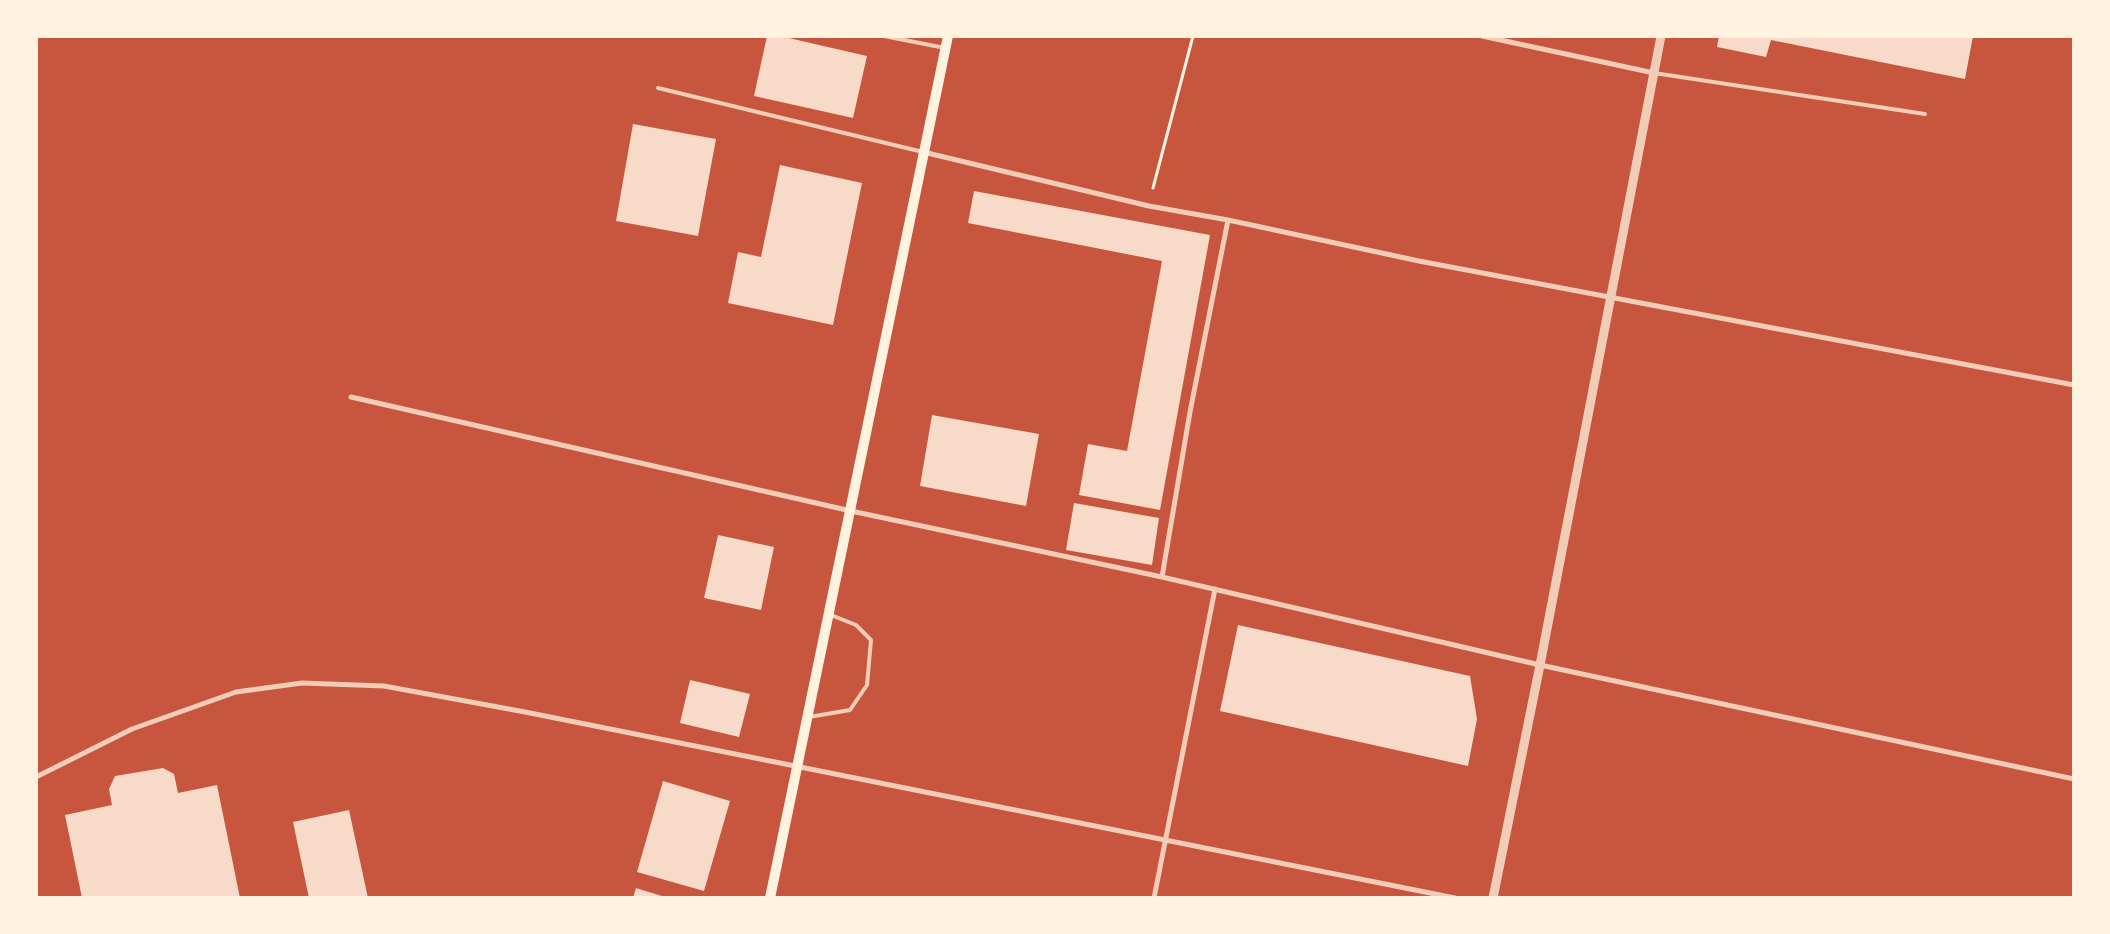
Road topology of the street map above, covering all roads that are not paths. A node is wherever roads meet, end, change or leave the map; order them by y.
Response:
1 (884, 36) edge
2 (948, 36) edge
3 (1482, 36) edge
4 (1661, 36) edge
5 (946, 48) junction
6 (1654, 73) junction
7 (658, 88) dead end
8 (1925, 114) dead end
9 (923, 152) junction
10 (1228, 220) junction
11 (1611, 297) junction
12 (2074, 385) edge
13 (351, 397) dead end
14 (851, 511) junction
15 (1162, 577) junction
16 (1215, 589) junction
17 (829, 614) junction
18 (1540, 665) junction
19 (806, 718) junction
20 (796, 766) junction
21 (36, 777) edge
22 (2074, 779) edge
23 (1166, 840) junction
24 (770, 898) edge
25 (1154, 898) edge
26 (1455, 898) edge
27 (1493, 898) edge

1 - 5 lane
2 - 5 main road
3 - 6 street
4 - 6 street
5 - 9 main road
6 - 8 lane
6 - 11 street
7 - 9 lane
9 - 10 street
9 - 14 main road
10 - 11 street
10 - 15 street
11 - 12 street
11 - 18 street
13 - 14 street
14 - 15 street
14 - 17 main road
15 - 16 street
16 - 18 street
16 - 23 street
17 - 19 main road
17 - 19 lane
18 - 22 street
18 - 27 street
19 - 20 main road
20 - 21 street
20 - 23 street
20 - 24 main road
23 - 25 street
23 - 26 street

